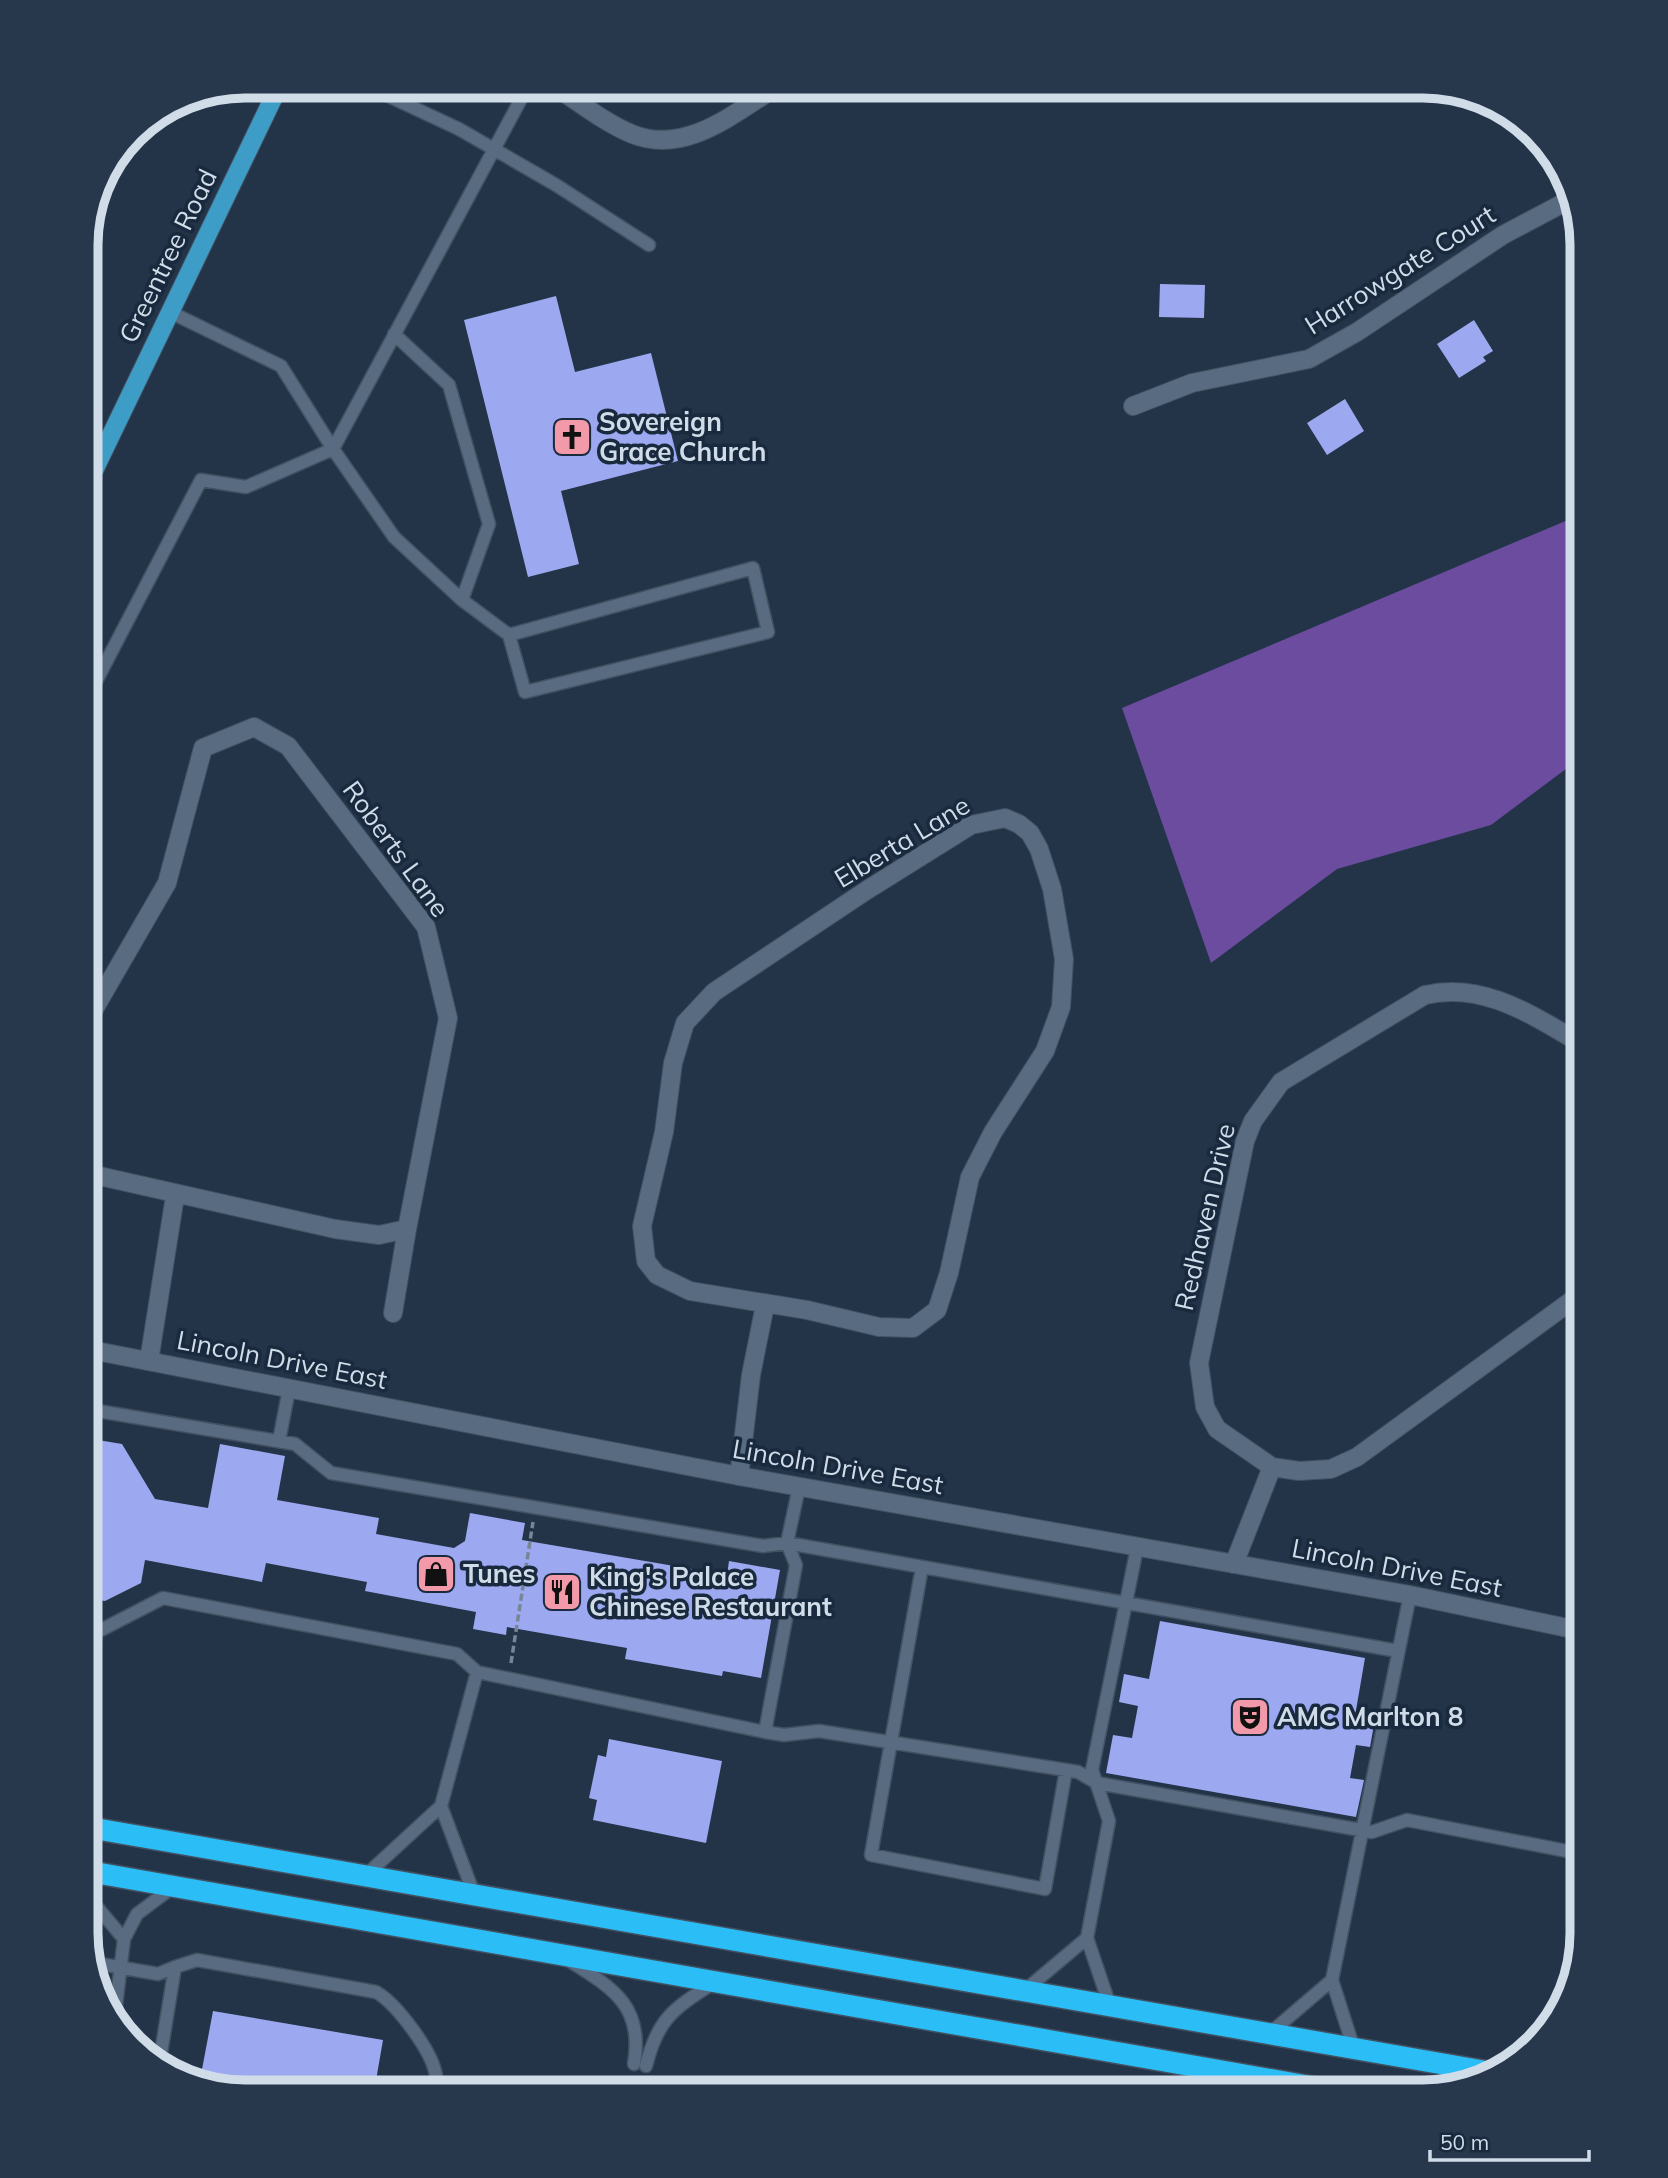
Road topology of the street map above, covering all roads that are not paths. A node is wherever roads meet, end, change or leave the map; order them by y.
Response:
1 (273, 98) edge
2 (393, 98) edge
3 (521, 98) edge
4 (574, 98) edge
5 (758, 98) edge
6 (493, 150) junction
7 (1564, 204) edge
8 (649, 245) dead end
9 (170, 312) junction
10 (394, 334) junction
11 (1133, 407) dead end
12 (333, 449) junction
13 (98, 462) edge
14 (462, 600) junction
15 (509, 635) junction
16 (98, 678) edge
17 (98, 1002) edge
18 (1570, 1038) edge
19 (98, 1177) edge
20 (175, 1196) junction
21 (407, 1230) junction
22 (1570, 1302) edge
23 (765, 1305) junction
24 (393, 1313) dead end
25 (98, 1351) edge
26 (149, 1361) junction
27 (289, 1389) junction
28 (98, 1411) edge
29 (279, 1441) junction
30 (1272, 1467) junction
31 (739, 1476) junction
32 (799, 1487) junction
33 (787, 1543) junction
34 (1137, 1548) junction
35 (1234, 1564) junction
36 (922, 1567) junction
37 (1410, 1595) junction
38 (1126, 1603) junction
39 (98, 1627) edge
40 (1570, 1628) edge
41 (1398, 1651) junction
42 (477, 1672) junction
43 (765, 1732) junction
44 (891, 1742) junction
45 (1066, 1770) junction
46 (1097, 1783) junction
47 (441, 1806) junction
48 (98, 1825) edge
49 (1363, 1830) junction
50 (1570, 1852) edge
51 (98, 1873) edge
52 (366, 1875) junction
53 (173, 1887) junction
54 (474, 1894) junction
55 (98, 1908) edge
56 (1087, 1938) junction
57 (124, 1939) junction
58 (559, 1955) junction
59 (102, 1964) edge
60 (175, 1967) junction
61 (122, 1968) junction
62 (1332, 1980) junction
63 (715, 1982) junction
64 (1024, 1991) junction
65 (117, 2004) edge
66 (1110, 2006) junction
67 (1269, 2034) junction
68 (1354, 2049) junction
69 (161, 2053) edge
70 (1476, 2070) edge
71 (436, 2080) edge
72 (1254, 2080) edge

1 - 9 main road, Greentree Road
2 - 6 lane
3 - 6 lane
4 - 5 street
6 - 8 lane
6 - 10 lane
7 - 11 street, Harrowgate Court
9 - 12 lane
9 - 13 main road, Greentree Road
10 - 12 lane
10 - 14 lane
12 - 14 lane
12 - 16 lane
14 - 15 lane
15 - 15 lane
17 - 21 street, Roberts Lane
18 - 30 street, Redhaven Drive
19 - 20 street
20 - 21 street
20 - 26 street
21 - 24 street
22 - 30 street
23 - 23 street, Elberta Lane
23 - 31 street
25 - 26 street, Lincoln Drive East
26 - 27 street, Lincoln Drive East
27 - 29 lane
27 - 31 street, Lincoln Drive East
28 - 29 lane
29 - 33 lane
30 - 35 street
31 - 32 street, Lincoln Drive East
32 - 33 lane
32 - 34 street, Lincoln Drive East
33 - 36 lane
33 - 43 lane
34 - 35 street, Lincoln Drive East
34 - 38 lane
35 - 37 street, Lincoln Drive East
36 - 38 lane
36 - 44 lane
37 - 40 street, Lincoln Drive East
37 - 41 lane
38 - 41 lane
38 - 46 lane
39 - 42 lane
41 - 49 lane
42 - 43 lane
42 - 47 lane
43 - 44 lane
44 - 45 lane
44 - 45 lane
45 - 46 lane
46 - 49 lane
46 - 56 lane
47 - 52 lane
47 - 54 lane
48 - 52 highway
49 - 50 lane
49 - 62 lane
51 - 53 highway
52 - 54 highway
53 - 57 lane
53 - 58 highway
54 - 64 highway
55 - 57 lane
56 - 64 lane
56 - 66 lane
57 - 61 lane
58 - 63 highway
58 - 63 lane
59 - 61 lane
60 - 61 lane
60 - 69 lane
60 - 71 lane
61 - 65 lane
62 - 67 lane
62 - 68 lane
63 - 72 highway
64 - 66 highway
66 - 67 highway
67 - 68 highway
68 - 70 highway

